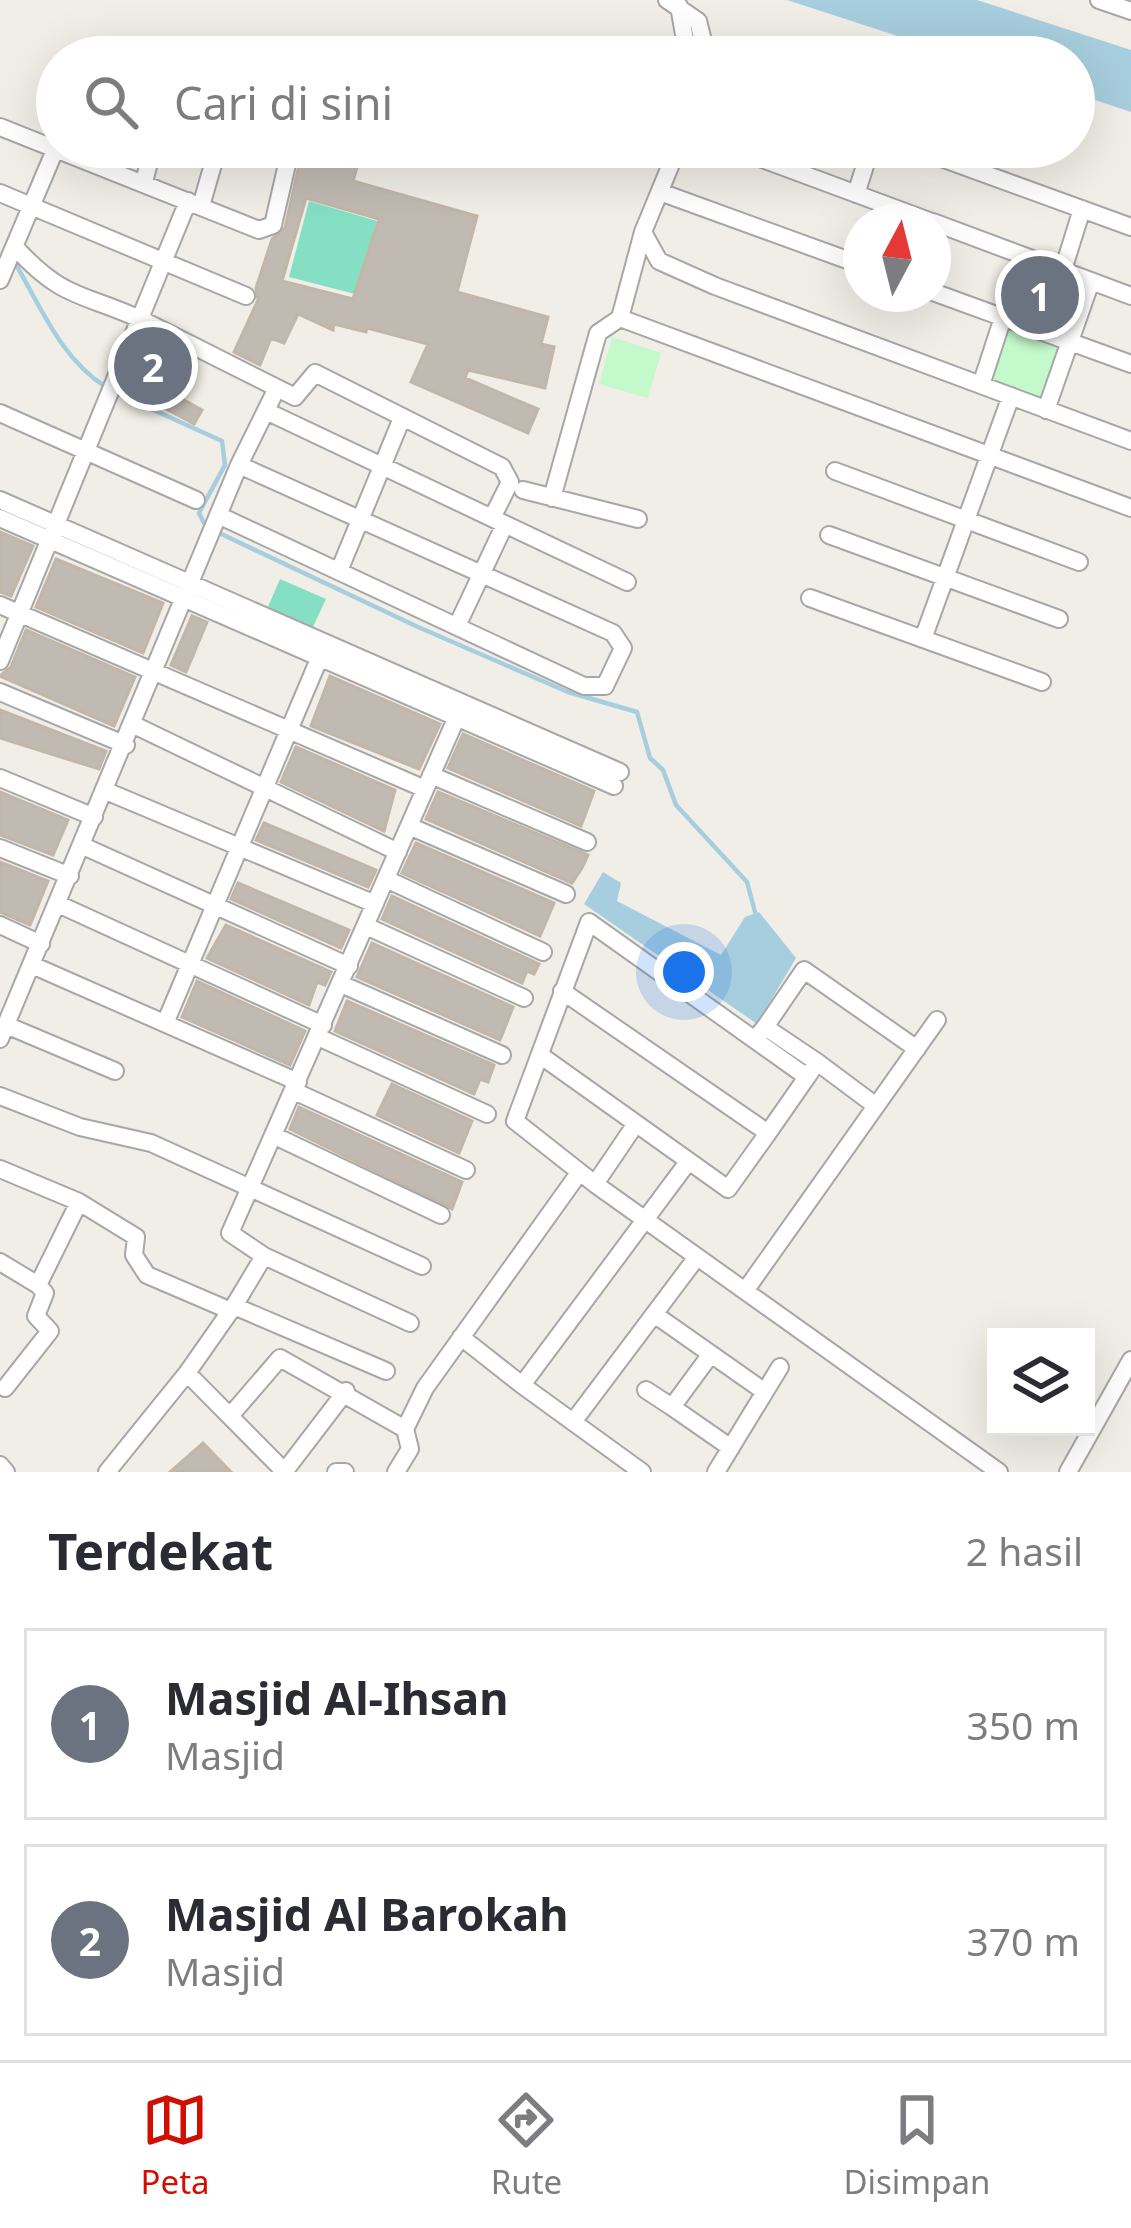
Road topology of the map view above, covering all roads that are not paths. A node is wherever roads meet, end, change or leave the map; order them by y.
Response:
1 (1100, 0) edge
2 (673, 3) edge
3 (1131, 10) edge
4 (682, 36) edge
5 (704, 36) edge
6 (0, 127) edge
7 (36, 142) edge
8 (49, 168) edge
9 (106, 168) edge
10 (148, 168) edge
11 (210, 168) edge
12 (286, 168) edge
13 (670, 168) edge
14 (786, 168) edge
15 (864, 168) edge
16 (968, 168) edge
17 (144, 182) junction
18 (660, 192) junction
19 (0, 193) edge
20 (856, 194) junction
21 (195, 204) junction
22 (884, 204) edge
23 (33, 208) junction
24 (1082, 209) junction
25 (1131, 227) edge
26 (951, 229) edge
27 (643, 232) junction
28 (1023, 256) junction
29 (843, 258) edge
30 (9, 261) edge
31 (163, 261) junction
32 (1063, 270) junction
33 (1091, 281) junction
34 (246, 296) dead end
35 (1131, 296) edge
36 (951, 298) edge
37 (136, 317) junction
38 (1004, 317) junction
39 (620, 318) junction
40 (1070, 342) junction
41 (1131, 364) edge
42 (981, 385) junction
43 (277, 388) junction
44 (1011, 396) junction
45 (1046, 410) junction
46 (266, 411) junction
47 (0, 413) edge
48 (402, 418) junction
49 (1131, 441) edge
50 (84, 451) junction
51 (992, 456) junction
52 (239, 464) junction
53 (384, 470) junction
54 (835, 470) dead end
55 (523, 490) dead end
56 (552, 498) junction
57 (0, 500) edge
58 (196, 500) dead end
59 (1131, 508) edge
60 (217, 517) junction
61 (0, 518) edge
62 (638, 519) dead end
63 (969, 520) junction
64 (362, 521) junction
65 (498, 521) junction
66 (50, 530) junction
67 (829, 535) dead end
68 (1079, 562) dead end
69 (339, 571) junction
70 (480, 574) junction
71 (946, 579) junction
72 (627, 582) dead end
73 (187, 589) junction
74 (810, 598) dead end
75 (0, 604) edge
76 (20, 613) junction
77 (1059, 619) dead end
78 (458, 626) junction
79 (924, 636) junction
80 (323, 651) junction
81 (0, 661) edge
82 (157, 671) junction
83 (1042, 682) dead end
84 (0, 692) edge
85 (460, 710) junction
86 (134, 725) junction
87 (291, 726) junction
88 (126, 746) junction
89 (0, 778) edge
90 (617, 779) dead end
91 (428, 782) junction
92 (265, 786) junction
93 (106, 791) junction
94 (94, 817) junction
95 (409, 826) junction
96 (587, 842) dead end
97 (240, 845) junction
98 (83, 846) junction
99 (0, 848) edge
100 (398, 852) junction
101 (70, 876) junction
102 (386, 879) junction
103 (566, 894) dead end
104 (58, 904) junction
105 (215, 904) junction
106 (375, 904) junction
107 (0, 926) edge
108 (366, 926) junction
109 (41, 944) junction
110 (543, 952) dead end
111 (190, 964) junction
112 (32, 965) junction
113 (345, 975) junction
114 (562, 991) junction
115 (524, 998) dead end
116 (8, 999) edge
117 (937, 1020) dead end
118 (166, 1022) junction
119 (320, 1031) junction
120 (3, 1032) edge
121 (760, 1034) junction
122 (917, 1049) junction
123 (502, 1055) dead end
124 (540, 1055) junction
125 (812, 1070) junction
126 (116, 1071) dead end
127 (296, 1087) junction
128 (0, 1096) edge
129 (876, 1106) junction
130 (488, 1114) dead end
131 (635, 1125) junction
132 (768, 1132) junction
133 (274, 1136) junction
134 (688, 1162) junction
135 (0, 1168) edge
136 (466, 1170) dead end
137 (587, 1178) junction
138 (250, 1192) junction
139 (79, 1202) junction
140 (441, 1215) dead end
141 (645, 1221) junction
142 (263, 1256) junction
143 (697, 1257) junction
144 (1, 1265) edge
145 (422, 1267) dead end
146 (38, 1285) junction
147 (745, 1292) junction
148 (231, 1311) junction
149 (655, 1314) junction
150 (410, 1323) dead end
151 (460, 1337) junction
152 (711, 1354) junction
153 (280, 1358) junction
154 (1131, 1360) edge
155 (780, 1367) dead end
156 (386, 1370) dead end
157 (187, 1373) junction
158 (522, 1384) junction
159 (5, 1388) dead end
160 (646, 1390) dead end
161 (346, 1391) junction
162 (765, 1392) junction
163 (671, 1407) junction
164 (230, 1416) junction
165 (573, 1422) junction
166 (405, 1429) junction
167 (731, 1448) junction
168 (0, 1465) edge
169 (116, 1469) edge
170 (7, 1472) edge
171 (285, 1472) edge
172 (336, 1472) edge
173 (345, 1472) edge
174 (396, 1472) edge
175 (642, 1472) edge
176 (716, 1472) edge
177 (999, 1472) edge
178 (1069, 1472) edge

1 - 3 street
2 - 4 street
2 - 5 street
6 - 7 street
8 - 23 street
9 - 17 street
10 - 17 street
11 - 21 street
12 - 21 street
13 - 18 street
14 - 20 street
15 - 20 street
16 - 24 street
17 - 21 street
18 - 27 street
18 - 29 street
19 - 23 street
20 - 22 street
21 - 31 street
23 - 30 street
23 - 31 street
24 - 25 street
24 - 32 street
26 - 28 street
27 - 39 street
27 - 42 street
28 - 32 street
28 - 38 street
30 - 37 street
31 - 34 street
31 - 37 street
32 - 33 street
33 - 35 street
33 - 40 street
36 - 38 street
37 - 43 street
37 - 50 street
38 - 40 street
38 - 42 street
39 - 51 street
39 - 56 street
40 - 41 street
40 - 45 street
42 - 44 street
43 - 46 street
43 - 48 street
44 - 45 street
44 - 51 street
45 - 49 street
46 - 52 street
46 - 53 street
47 - 50 street
48 - 53 street
48 - 65 street
50 - 58 street
50 - 66 street
51 - 59 street
51 - 63 street
52 - 60 street
52 - 64 street
53 - 64 street
53 - 65 street
54 - 63 street
55 - 56 street
56 - 62 street
57 - 66 street
60 - 69 street
60 - 73 street
61 - 66 street
63 - 68 street
63 - 71 street
64 - 69 street
64 - 70 street
65 - 70 street
65 - 72 street
66 - 73 street
66 - 76 street
67 - 71 street
69 - 78 street
70 - 78 street
70 - 78 street
71 - 77 street
71 - 79 street
73 - 80 street
73 - 82 street
74 - 79 street
75 - 76 street
76 - 81 street
76 - 82 street
79 - 83 street
80 - 85 street
80 - 87 street
82 - 86 street
82 - 87 street
84 - 88 street
85 - 90 street
85 - 91 street
86 - 88 street
86 - 92 street
87 - 91 street
87 - 92 street
88 - 93 street
89 - 94 street
91 - 95 street
91 - 96 street
92 - 97 street
92 - 100 street
93 - 94 street
93 - 97 street
94 - 98 street
95 - 100 street
95 - 103 street
97 - 105 street
97 - 106 street
98 - 101 street
98 - 105 street
99 - 101 street
100 - 102 street
101 - 104 street
102 - 106 street
102 - 110 street
104 - 109 street
104 - 111 street
105 - 111 street
105 - 113 street
106 - 108 street
107 - 109 street
108 - 113 street
108 - 115 street
109 - 112 street
111 - 118 street
111 - 119 street
112 - 116 street
112 - 118 street
113 - 119 street
113 - 123 street
114 - 121 street
114 - 124 street
114 - 132 street
116 - 120 street
117 - 122 street
118 - 127 street
119 - 127 street
119 - 130 street
120 - 126 street
121 - 122 street
121 - 125 street
122 - 129 street
124 - 131 street
124 - 137 street
125 - 129 street
125 - 132 street
127 - 133 street
127 - 136 street
128 - 138 street
129 - 147 street
131 - 134 street
131 - 137 street
132 - 134 street
133 - 138 street
133 - 140 street
134 - 141 street
135 - 139 street
137 - 141 street
137 - 151 street
138 - 142 street
138 - 145 street
139 - 146 street
139 - 148 street
141 - 143 street
141 - 158 street
142 - 148 street
142 - 150 street
143 - 147 street
143 - 149 street
144 - 146 street
146 - 159 street
147 - 177 street
148 - 153 street
148 - 156 street
148 - 157 street
149 - 152 street
149 - 165 street
151 - 158 street
151 - 166 street
152 - 162 street
152 - 163 street
153 - 161 street
153 - 164 street
154 - 178 street
155 - 162 street
157 - 164 street
157 - 169 street
158 - 165 street
160 - 163 street
161 - 166 street
161 - 171 street
162 - 167 street
163 - 167 street
164 - 171 street
165 - 175 street
166 - 174 street
167 - 176 street
168 - 170 street
172 - 173 street

